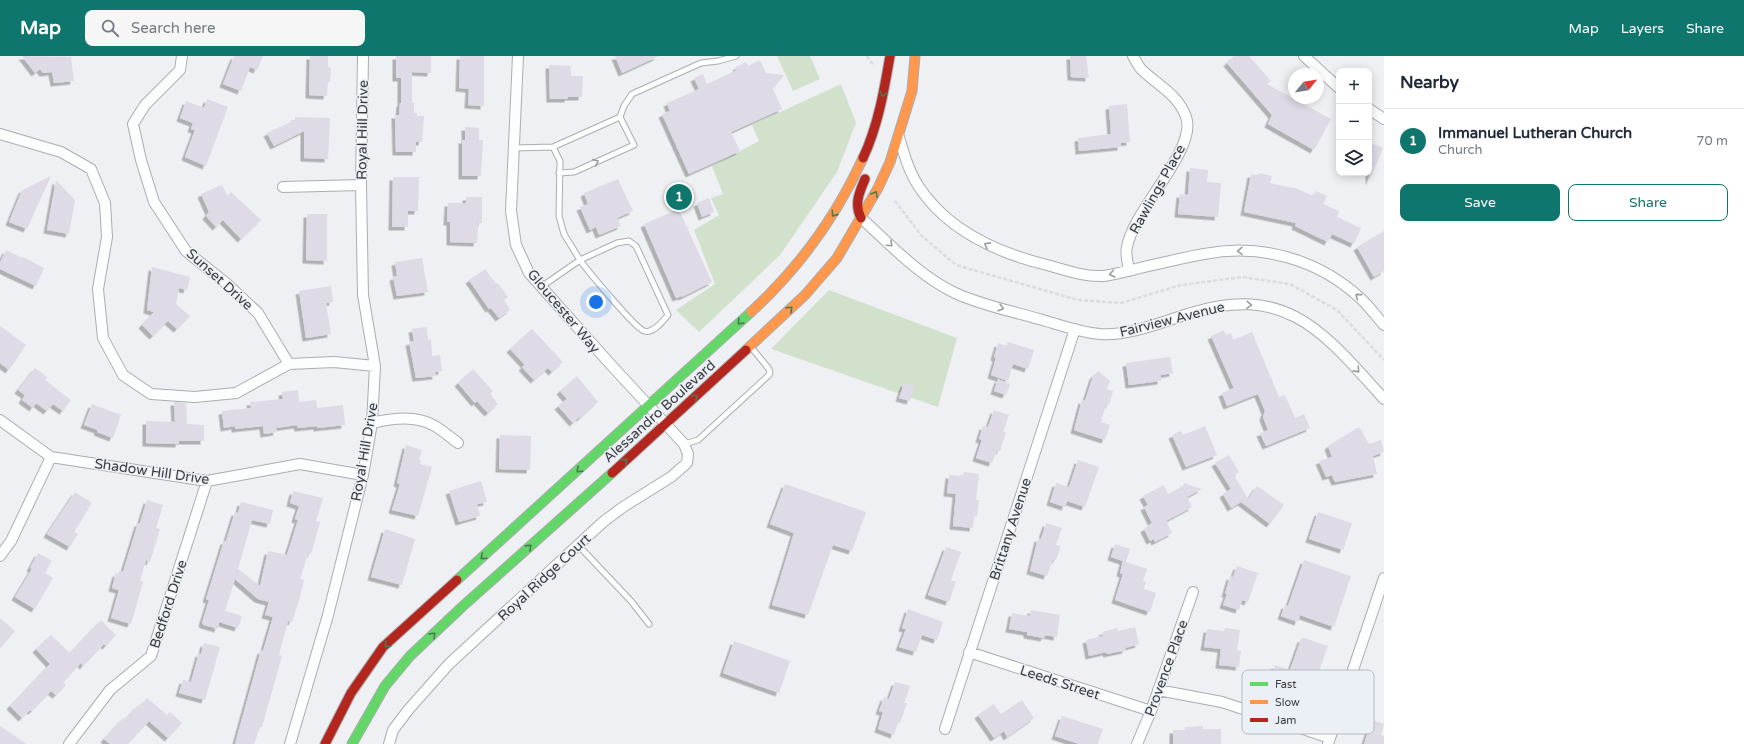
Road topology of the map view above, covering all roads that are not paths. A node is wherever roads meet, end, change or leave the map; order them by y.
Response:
1 (182, 56) edge
2 (363, 56) edge
3 (518, 56) edge
4 (736, 56) edge
5 (890, 56) edge
6 (915, 56) edge
7 (1133, 56) edge
8 (1304, 56) edge
9 (1336, 85) edge
10 (1372, 111) edge
11 (620, 117) junction
12 (1384, 119) edge
13 (877, 123) junction
14 (0, 134) edge
15 (880, 137) dead end
16 (899, 137) junction
17 (553, 147) junction
18 (514, 148) junction
19 (869, 170) dead end
20 (559, 173) junction
21 (361, 185) junction
22 (283, 187) dead end
23 (861, 218) junction
24 (580, 260) junction
25 (1129, 271) junction
26 (541, 287) junction
27 (1384, 326) edge
28 (1075, 329) junction
29 (750, 346) junction
30 (289, 364) junction
31 (375, 366) junction
32 (1384, 399) edge
33 (649, 406) junction
34 (0, 420) edge
35 (372, 423) junction
36 (666, 424) junction
37 (458, 443) dead end
38 (684, 444) junction
39 (51, 457) junction
40 (363, 475) junction
41 (207, 482) junction
42 (578, 545) junction
43 (0, 556) edge
44 (1384, 578) edge
45 (1193, 592) dead end
46 (649, 624) dead end
47 (970, 652) junction
48 (1353, 670) edge
49 (1158, 690) junction
50 (376, 700) junction
51 (1242, 709) edge
52 (359, 711) dead end
53 (1151, 711) junction
54 (945, 729) dead end
55 (1310, 734) edge
56 (1329, 741) edge
57 (69, 744) edge
58 (290, 744) edge
59 (325, 744) edge
60 (352, 744) edge
61 (389, 744) edge
62 (1137, 744) edge

1 - 30 street, Sunset Drive
2 - 21 street, Royal Hill Drive
3 - 18 street, Gloucester Way
4 - 11 lane
5 -> 13 main road, Alessandro Boulevard
6 - 16 main road, Alessandro Boulevard
7 - 25 street, Rawlings Place
8 - 9 street
10 - 12 street
11 - 17 lane
20 -> 11 lane
13 - 15 main road
13 -> 33 main road, Alessandro Boulevard
14 - 30 street
23 -> 16 main road, Alessandro Boulevard
25 -> 16 street
17 - 18 lane
17 - 20 lane
18 - 26 street, Gloucester Way
19 - 23 main road
20 - 24 lane
21 - 22 street
21 - 31 street, Royal Hill Drive
23 -> 28 street, Fairview Avenue
29 -> 23 main road, Alessandro Boulevard
24 - 24 lane
24 - 26 lane
27 -> 25 street
26 - 33 street, Gloucester Way
28 -> 32 street, Fairview Avenue
28 - 47 street, Brittany Avenue
36 -> 29 main road, Alessandro Boulevard
29 - 38 lane
30 - 31 street
31 - 35 street, Royal Hill Drive
33 - 36 street, Gloucester Way
33 -> 59 main road, Alessandro Boulevard
34 - 39 street, Shadow Hill Drive
35 - 37 street
35 - 40 street, Royal Hill Drive
36 - 38 street
50 -> 36 main road, Alessandro Boulevard
38 - 42 street, Royal Ridge Court
39 - 41 street, Shadow Hill Drive
39 - 43 street
40 - 41 street, Shadow Hill Drive
40 - 58 street, Royal Hill Drive
41 - 57 street, Bedford Drive
42 - 46 lane
42 - 61 street, Royal Ridge Court
44 - 48 street
45 - 49 street, Provence Place
47 - 53 street, Leeds Street
47 - 54 street, Brittany Avenue
49 - 51 street
49 - 53 street, Provence Place
50 - 52 main road
50 - 60 main road, Alessandro Boulevard
53 - 62 street, Provence Place
55 - 56 street

